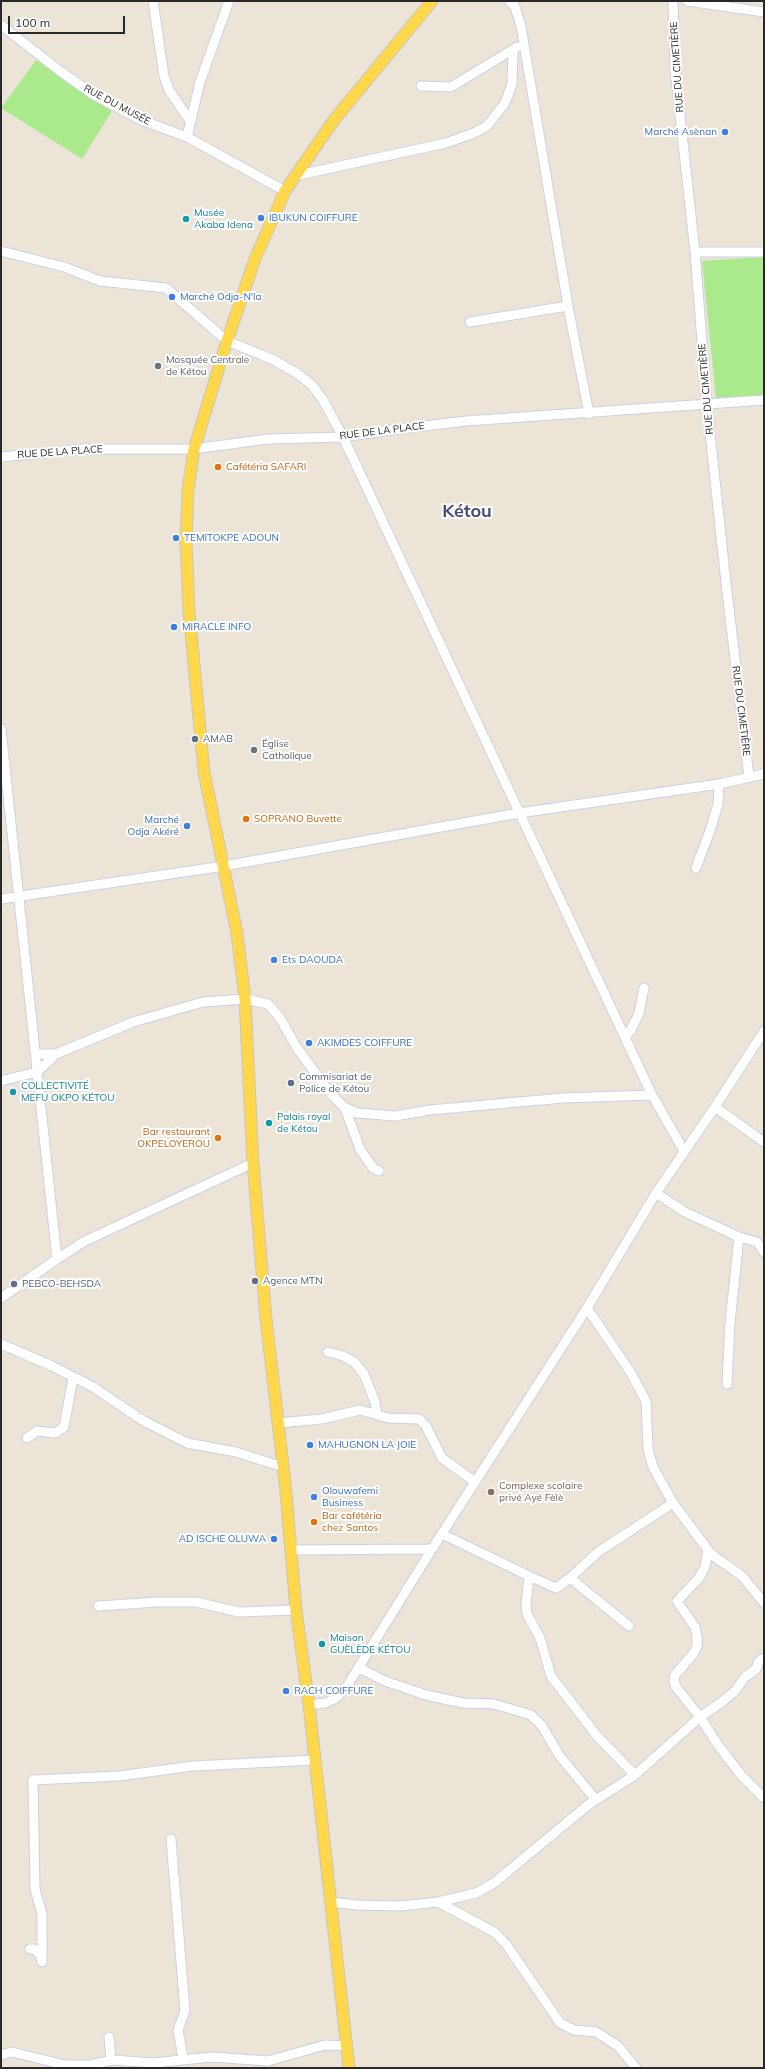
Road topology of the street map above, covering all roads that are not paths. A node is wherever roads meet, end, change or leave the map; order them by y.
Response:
1 (153, 1) edge
2 (229, 1) edge
3 (432, 1) edge
4 (510, 1) edge
5 (673, 1) edge
6 (687, 1) edge
7 (764, 12) edge
8 (1, 25) edge
9 (524, 41) junction
10 (513, 51) junction
11 (421, 86) dead end
12 (190, 121) junction
13 (187, 137) junction
14 (294, 176) junction
15 (285, 191) junction
16 (1, 251) edge
17 (695, 252) junction
18 (764, 252) edge
19 (568, 306) junction
20 (470, 322) dead end
21 (227, 341) junction
22 (764, 400) edge
23 (707, 405) junction
24 (589, 414) junction
25 (344, 438) junction
26 (194, 449) junction
27 (1, 457) edge
28 (1, 729) edge
29 (764, 774) edge
30 (750, 777) junction
31 (719, 784) junction
32 (519, 813) junction
33 (224, 866) junction
34 (696, 868) dead end
35 (18, 897) junction
36 (1, 899) edge
37 (644, 988) dead end
38 (245, 999) junction
39 (764, 1031) edge
40 (625, 1038) junction
41 (35, 1054) junction
42 (56, 1054) junction
43 (37, 1072) junction
44 (1, 1081) edge
45 (652, 1095) junction
46 (715, 1107) junction
47 (345, 1108) junction
48 (764, 1142) edge
49 (684, 1151) junction
50 (253, 1163) junction
51 (379, 1171) dead end
52 (656, 1193) junction
53 (739, 1238) junction
54 (764, 1252) edge
55 (56, 1258) junction
56 (1, 1298) edge
57 (587, 1308) junction
58 (1, 1344) edge
59 (328, 1352) dead end
60 (73, 1378) junction
61 (727, 1384) dead end
62 (377, 1414) junction
63 (278, 1423) junction
64 (27, 1438) dead end
65 (283, 1467) junction
66 (475, 1482) junction
67 (673, 1503) junction
68 (442, 1534) junction
69 (432, 1549) junction
70 (290, 1550) junction
71 (708, 1550) junction
72 (529, 1576) junction
73 (570, 1578) junction
74 (764, 1603) edge
75 (98, 1606) dead end
76 (296, 1610) junction
77 (629, 1626) dead end
78 (764, 1658) edge
79 (359, 1668) junction
80 (309, 1705) junction
81 (700, 1717) junction
82 (315, 1760) junction
83 (635, 1775) junction
84 (764, 1798) edge
85 (596, 1800) junction
86 (171, 1839) dead end
87 (330, 1902) junction
88 (438, 1902) junction
89 (30, 1949) dead end
90 (109, 2037) dead end
91 (347, 2046) junction
92 (1, 2055) edge
93 (184, 2058) junction
94 (112, 2063) edge
95 (266, 2064) edge
96 (65, 2066) edge
97 (153, 2066) edge
98 (349, 2068) edge
99 (636, 2068) edge

1 - 12 street
2 - 12 street
3 - 14 main road
4 - 9 street
5 - 17 street, RUE DU CIMETIÈRE
6 - 7 street
8 - 13 street, RUE DU MUSÉE
9 - 10 street
9 - 19 street
10 - 11 street
10 - 14 street
12 - 13 street
13 - 15 street, RUE DU MUSÉE
14 - 15 main road
15 - 21 main road
16 - 21 street
17 - 18 street
17 - 23 street, RUE DU CIMETIÈRE
19 - 20 street
19 - 24 street
21 - 25 street
21 - 26 main road
22 - 23 street, RUE DE LA PLACE
23 - 24 street, RUE DE LA PLACE
23 - 30 street, RUE DU CIMETIÈRE
24 - 25 street, RUE DE LA PLACE
25 - 26 street, RUE DE LA PLACE
25 - 32 street
26 - 27 street, RUE DE LA PLACE
26 - 33 main road
28 - 35 street
29 - 30 street
30 - 31 street
31 - 32 street
31 - 34 street
32 - 33 street
32 - 40 street
33 - 35 street
33 - 38 main road
35 - 36 street
35 - 41 street
37 - 40 street
38 - 42 street
38 - 47 street
38 - 50 main road
39 - 46 street
40 - 45 street
41 - 42 street
41 - 43 street
42 - 43 street
43 - 44 street
43 - 55 street
45 - 47 street
45 - 49 street
46 - 48 street
46 - 49 street
47 - 51 street
49 - 52 street
50 - 55 street
50 - 63 main road
52 - 53 street
52 - 57 street
53 - 54 street
53 - 61 street
55 - 56 street
57 - 66 street
57 - 67 street
58 - 60 street
59 - 62 street
60 - 64 street
60 - 65 street
62 - 63 street
62 - 66 street
63 - 65 main road
65 - 70 main road
66 - 68 street
67 - 71 street
67 - 73 street
68 - 69 street
68 - 72 street
69 - 70 street
69 - 79 street
70 - 76 main road
71 - 74 street
71 - 81 street
72 - 73 street
72 - 83 street
73 - 77 street
75 - 76 street
76 - 80 main road
78 - 81 street
79 - 80 street
79 - 85 street
80 - 82 main road
81 - 83 street
81 - 84 street
82 - 87 main road
82 - 89 street
83 - 85 street
85 - 88 street
86 - 93 street
87 - 88 street
87 - 91 main road
88 - 99 street
90 - 94 street
91 - 95 street
91 - 98 main road
92 - 96 street
93 - 95 street
93 - 97 street
94 - 96 street
94 - 97 street

